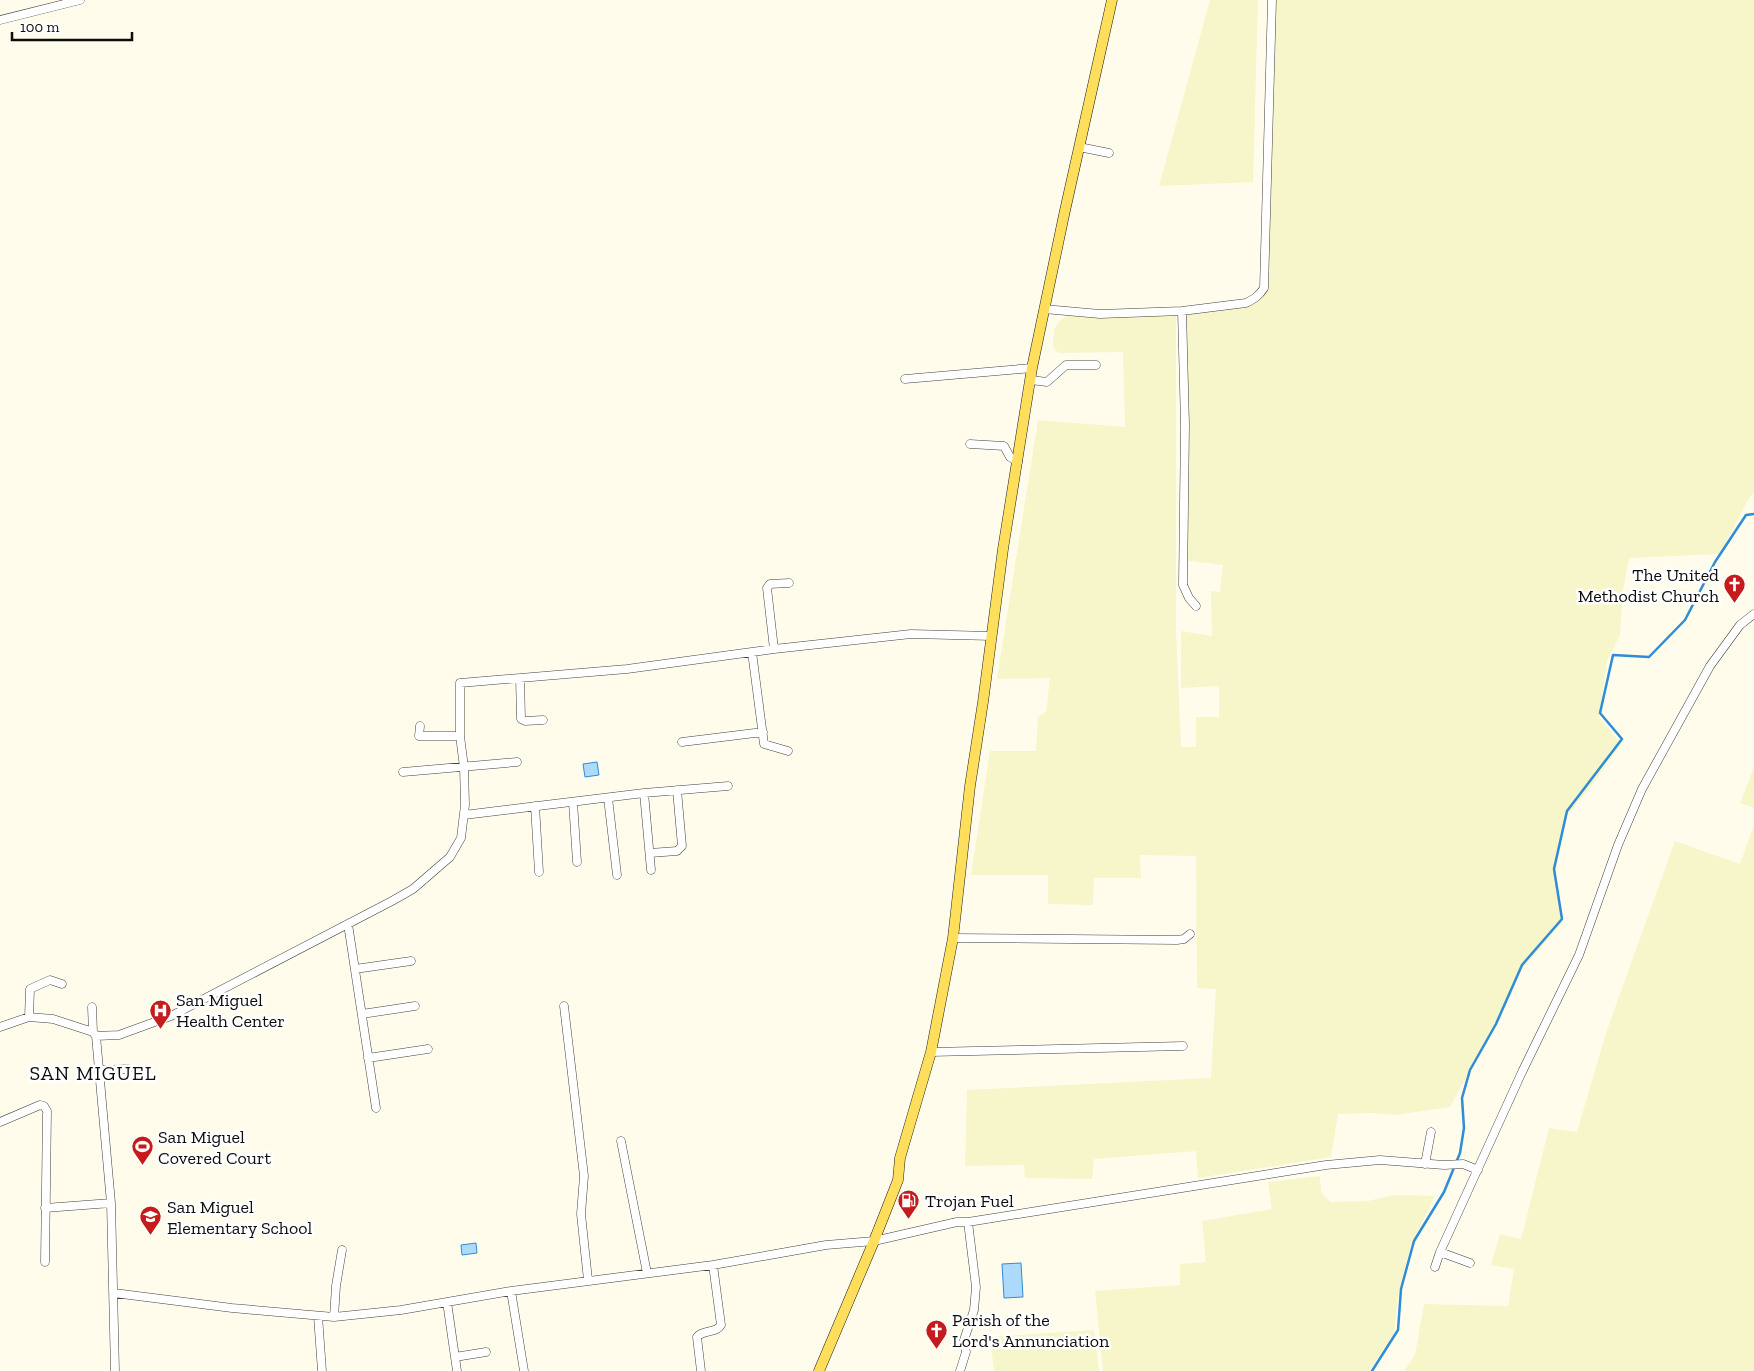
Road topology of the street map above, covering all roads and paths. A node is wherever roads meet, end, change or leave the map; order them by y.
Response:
1 (80, 0) edge
2 (1112, 0) edge
3 (1272, 0) edge
4 (0, 20) edge
5 (1079, 147) junction
6 (1110, 153) dead end
7 (1044, 309) junction
8 (1182, 311) junction
9 (1096, 365) dead end
10 (1032, 368) junction
11 (906, 379) dead end
12 (1031, 380) junction
13 (970, 444) dead end
14 (1018, 462) junction
15 (789, 583) dead end
16 (1196, 606) dead end
17 (1754, 614) edge
18 (992, 636) junction
19 (774, 649) junction
20 (752, 652) junction
21 (520, 678) junction
22 (543, 720) dead end
23 (420, 726) dead end
24 (763, 732) junction
25 (460, 736) junction
26 (682, 742) dead end
27 (788, 751) dead end
28 (517, 762) dead end
29 (464, 767) junction
30 (403, 772) dead end
31 (728, 786) dead end
32 (677, 790) junction
33 (644, 793) junction
34 (608, 798) junction
35 (573, 802) junction
36 (535, 806) junction
37 (464, 814) junction
38 (650, 853) junction
39 (577, 862) dead end
40 (651, 870) dead end
41 (539, 872) dead end
42 (617, 875) dead end
43 (348, 924) junction
44 (1190, 934) dead end
45 (953, 938) junction
46 (411, 960) dead end
47 (355, 969) junction
48 (62, 984) dead end
49 (415, 1006) dead end
50 (564, 1006) dead end
51 (92, 1007) dead end
52 (362, 1014) junction
53 (29, 1017) junction
54 (0, 1027) edge
55 (94, 1034) junction
56 (1183, 1046) dead end
57 (428, 1049) dead end
58 (931, 1052) junction
59 (368, 1058) junction
60 (128, 1069) dead end
61 (100, 1070) junction
62 (376, 1108) dead end
63 (0, 1122) edge
64 (1431, 1132) dead end
65 (621, 1141) dead end
66 (1425, 1164) junction
67 (1478, 1170) junction
68 (111, 1203) junction
69 (46, 1208) junction
70 (968, 1222) junction
71 (874, 1241) junction
72 (342, 1250) dead end
73 (1440, 1252) junction
74 (45, 1262) dead end
75 (1470, 1263) dead end
76 (713, 1265) junction
77 (1435, 1267) dead end
78 (647, 1274) junction
79 (588, 1280) junction
80 (511, 1290) junction
81 (114, 1294) junction
82 (448, 1302) junction
83 (318, 1316) junction
84 (334, 1317) junction
85 (486, 1352) dead end
86 (455, 1357) junction
87 (115, 1371) edge
88 (322, 1371) edge
89 (457, 1371) edge
90 (524, 1371) edge
91 (701, 1371) edge
92 (819, 1371) edge
93 (960, 1371) edge

1 - 4 street
2 - 5 main road
3 - 8 street
5 - 6 street
5 - 7 main road
7 - 8 street
7 - 10 main road
8 - 16 street
9 - 12 street
10 - 11 street
10 - 12 main road
12 - 14 main road
13 - 14 street
14 - 18 main road
15 - 19 street
17 - 67 street
18 - 19 street
18 - 45 main road
19 - 20 street
20 - 21 street
20 - 24 street
21 - 22 street
21 - 25 street
23 - 25 street
24 - 26 street
24 - 27 street
25 - 29 street
28 - 29 street
29 - 30 street
29 - 37 street
31 - 32 street
32 - 33 street
32 - 38 street
33 - 34 street
33 - 38 street
34 - 35 street
34 - 42 street
35 - 36 street
35 - 39 street
36 - 37 street
36 - 41 street
37 - 43 street
38 - 40 street
43 - 47 street
43 - 55 street
44 - 45 street
45 - 58 main road
46 - 47 street
47 - 52 street
48 - 53 street
49 - 52 street
50 - 79 street
51 - 55 street
52 - 59 street
53 - 54 street
53 - 55 street
55 - 61 street
56 - 58 street
57 - 59 street
58 - 71 main road
59 - 62 street
60 - 61 street
61 - 68 street
63 - 69 street
64 - 66 street
65 - 78 street
66 - 67 street
66 - 70 street
67 - 73 street
68 - 69 street
68 - 81 street
69 - 74 street
70 - 71 street
70 - 93 street
71 - 76 street
71 - 92 main road
72 - 84 street
73 - 75 street
73 - 77 street
76 - 78 street
76 - 91 street
78 - 79 street
79 - 80 street
80 - 82 street
80 - 90 street
81 - 83 street
81 - 87 street
82 - 84 street
82 - 86 street
83 - 84 street
83 - 88 street
85 - 86 street
86 - 89 street

